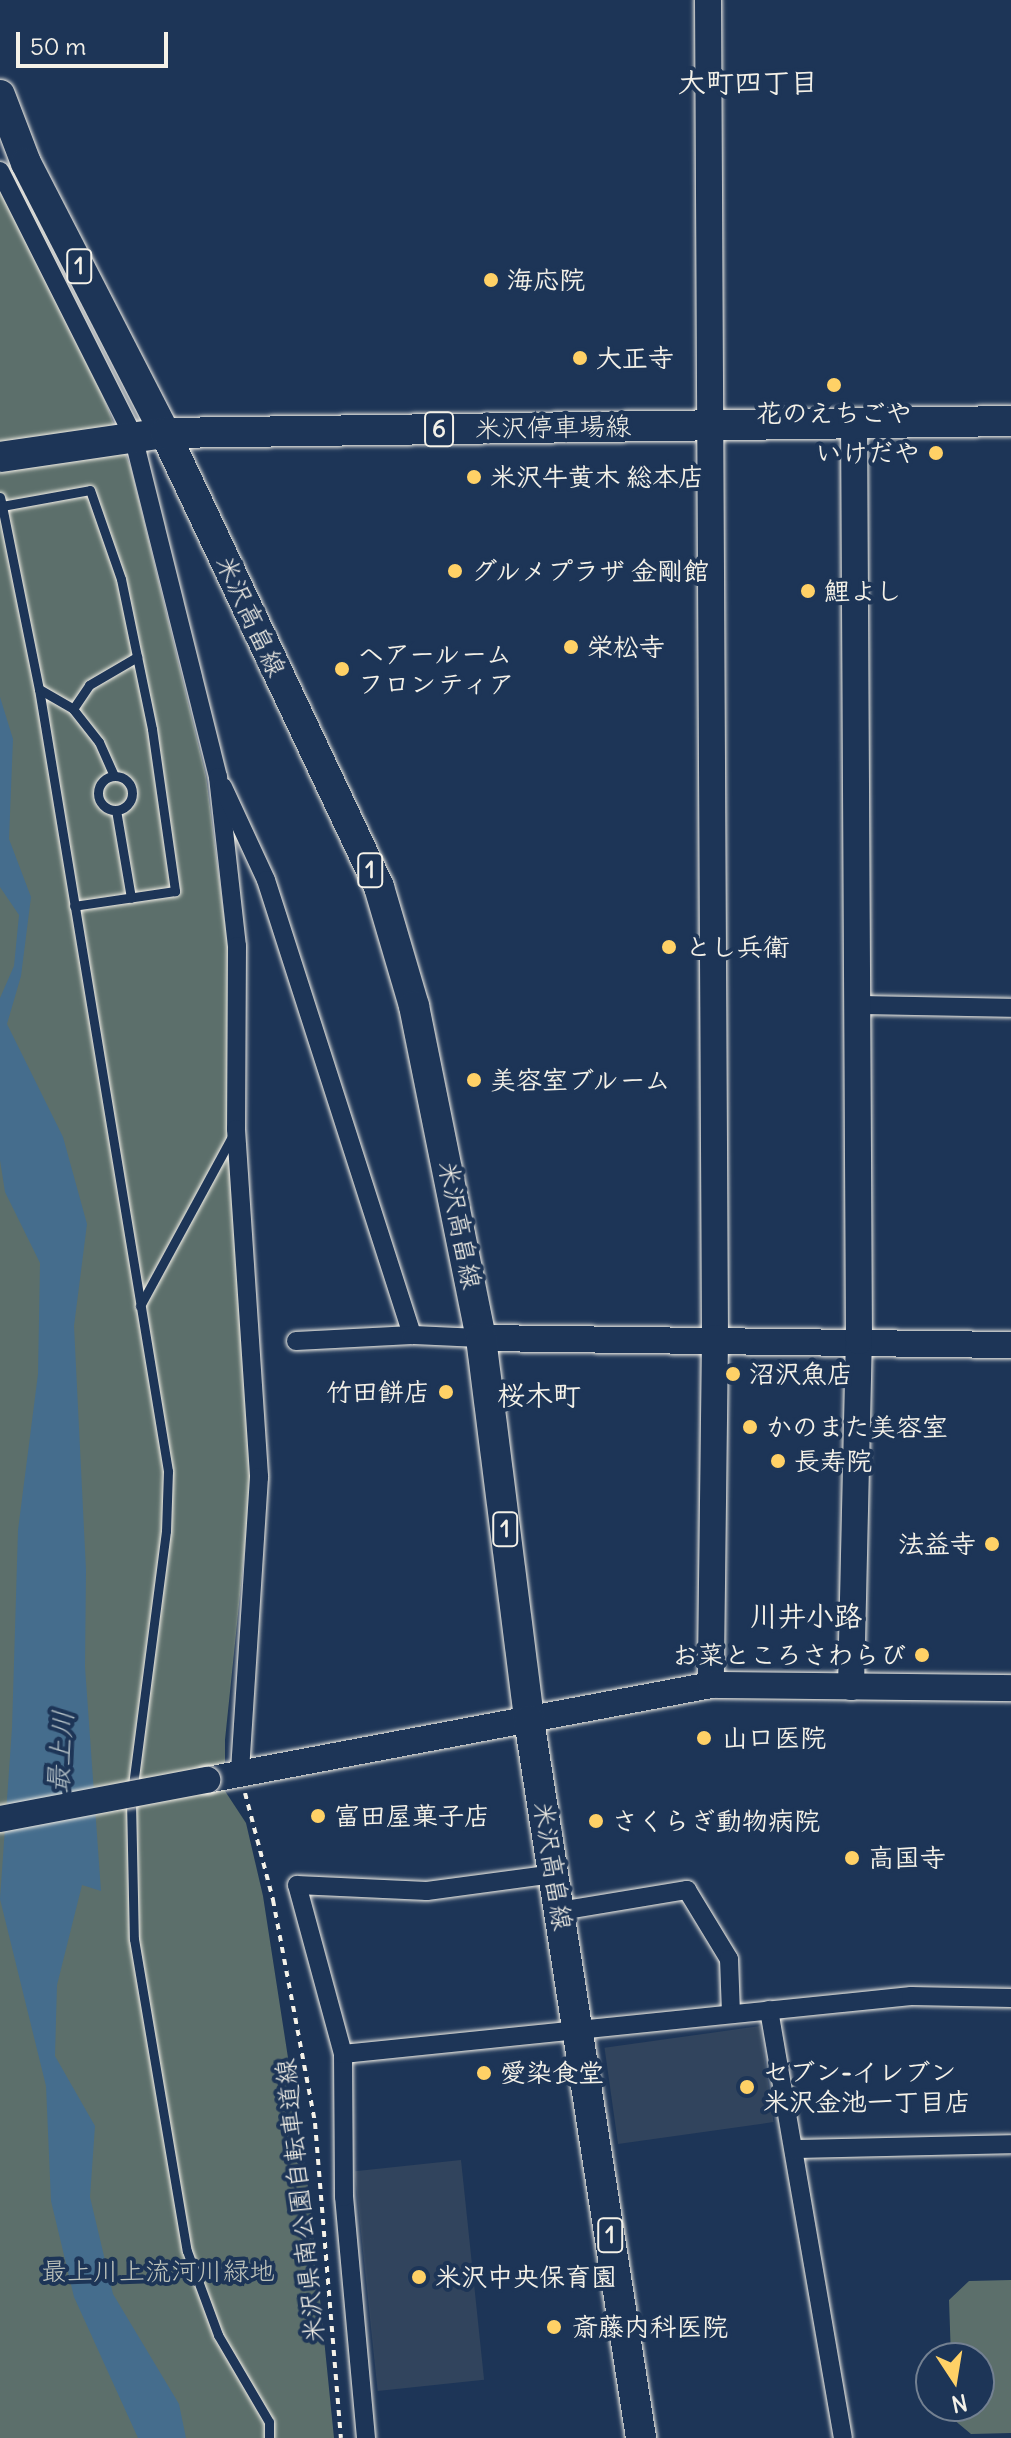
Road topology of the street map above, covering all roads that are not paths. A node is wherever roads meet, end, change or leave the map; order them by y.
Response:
1 (708, 0) edge
2 (0, 95) edge
3 (0, 171) edge
4 (1011, 421) edge
5 (854, 422) junction
6 (714, 424) junction
7 (165, 433) junction
8 (118, 438) junction
9 (0, 457) edge
10 (1, 502) edge
11 (137, 657) junction
12 (39, 689) junction
13 (73, 709) junction
14 (114, 776) junction
15 (218, 777) junction
16 (116, 810) junction
17 (131, 898) junction
18 (74, 906) junction
19 (858, 1005) junction
20 (1011, 1008) edge
21 (236, 1129) junction
22 (140, 1306) junction
23 (412, 1335) junction
24 (481, 1338) junction
25 (715, 1338) junction
26 (296, 1341) dead end
27 (859, 1341) junction
28 (1011, 1345) edge
29 (711, 1685) junction
30 (851, 1687) junction
31 (1011, 1688) edge
32 (529, 1720) junction
33 (240, 1774) junction
34 (0, 1819) edge
35 (555, 1874) junction
36 (560, 1911) junction
37 (1011, 1998) edge
38 (769, 2010) junction
39 (731, 2014) junction
40 (579, 2032) junction
41 (343, 2054) junction
42 (1011, 2144) edge
43 (795, 2149) junction
44 (269, 2438) edge
45 (366, 2438) edge
46 (641, 2438) edge
47 (843, 2438) edge

1 - 6 street
2 - 7 main road, 米沢高畠線 / 1
3 - 8 street
4 - 5 main road, 米沢停車場線 / 6
5 - 6 main road, 米沢停車場線 / 6
5 - 19 street
6 - 7 main road, 米沢停車場線 / 6
6 - 25 street
7 - 8 main road, 米沢停車場線 / 6
7 - 24 main road, 米沢高畠線 / 1
8 - 9 main road, 米沢停車場線 / 6
8 - 15 street
10 - 11 lane
10 - 12 lane
11 - 13 lane
11 - 17 lane
12 - 13 lane
12 - 18 lane
13 - 14 lane
14 - 16 lane
14 - 16 lane
15 - 21 street
15 - 23 street
16 - 17 lane
17 - 18 lane
18 - 22 lane
19 - 20 street
19 - 27 street
21 - 22 lane
21 - 33 street
22 - 44 lane
23 - 24 street
23 - 26 street
24 - 25 street
24 - 32 main road, 米沢高畠線 / 1
25 - 27 street
25 - 29 street
27 - 28 street
27 - 30 street
29 - 30 street
29 - 32 street
30 - 31 street
32 - 33 street
32 - 35 main road, 米沢高畠線 / 1
33 - 34 street, bridge
35 - 36 main road, 米沢高畠線 / 1
35 - 41 street
36 - 39 street
36 - 40 main road, 米沢高畠線 / 1
37 - 38 street
38 - 39 street
38 - 43 street
39 - 40 street
40 - 41 street
40 - 46 main road, 米沢高畠線 / 1
41 - 45 street
42 - 43 street
43 - 47 street

